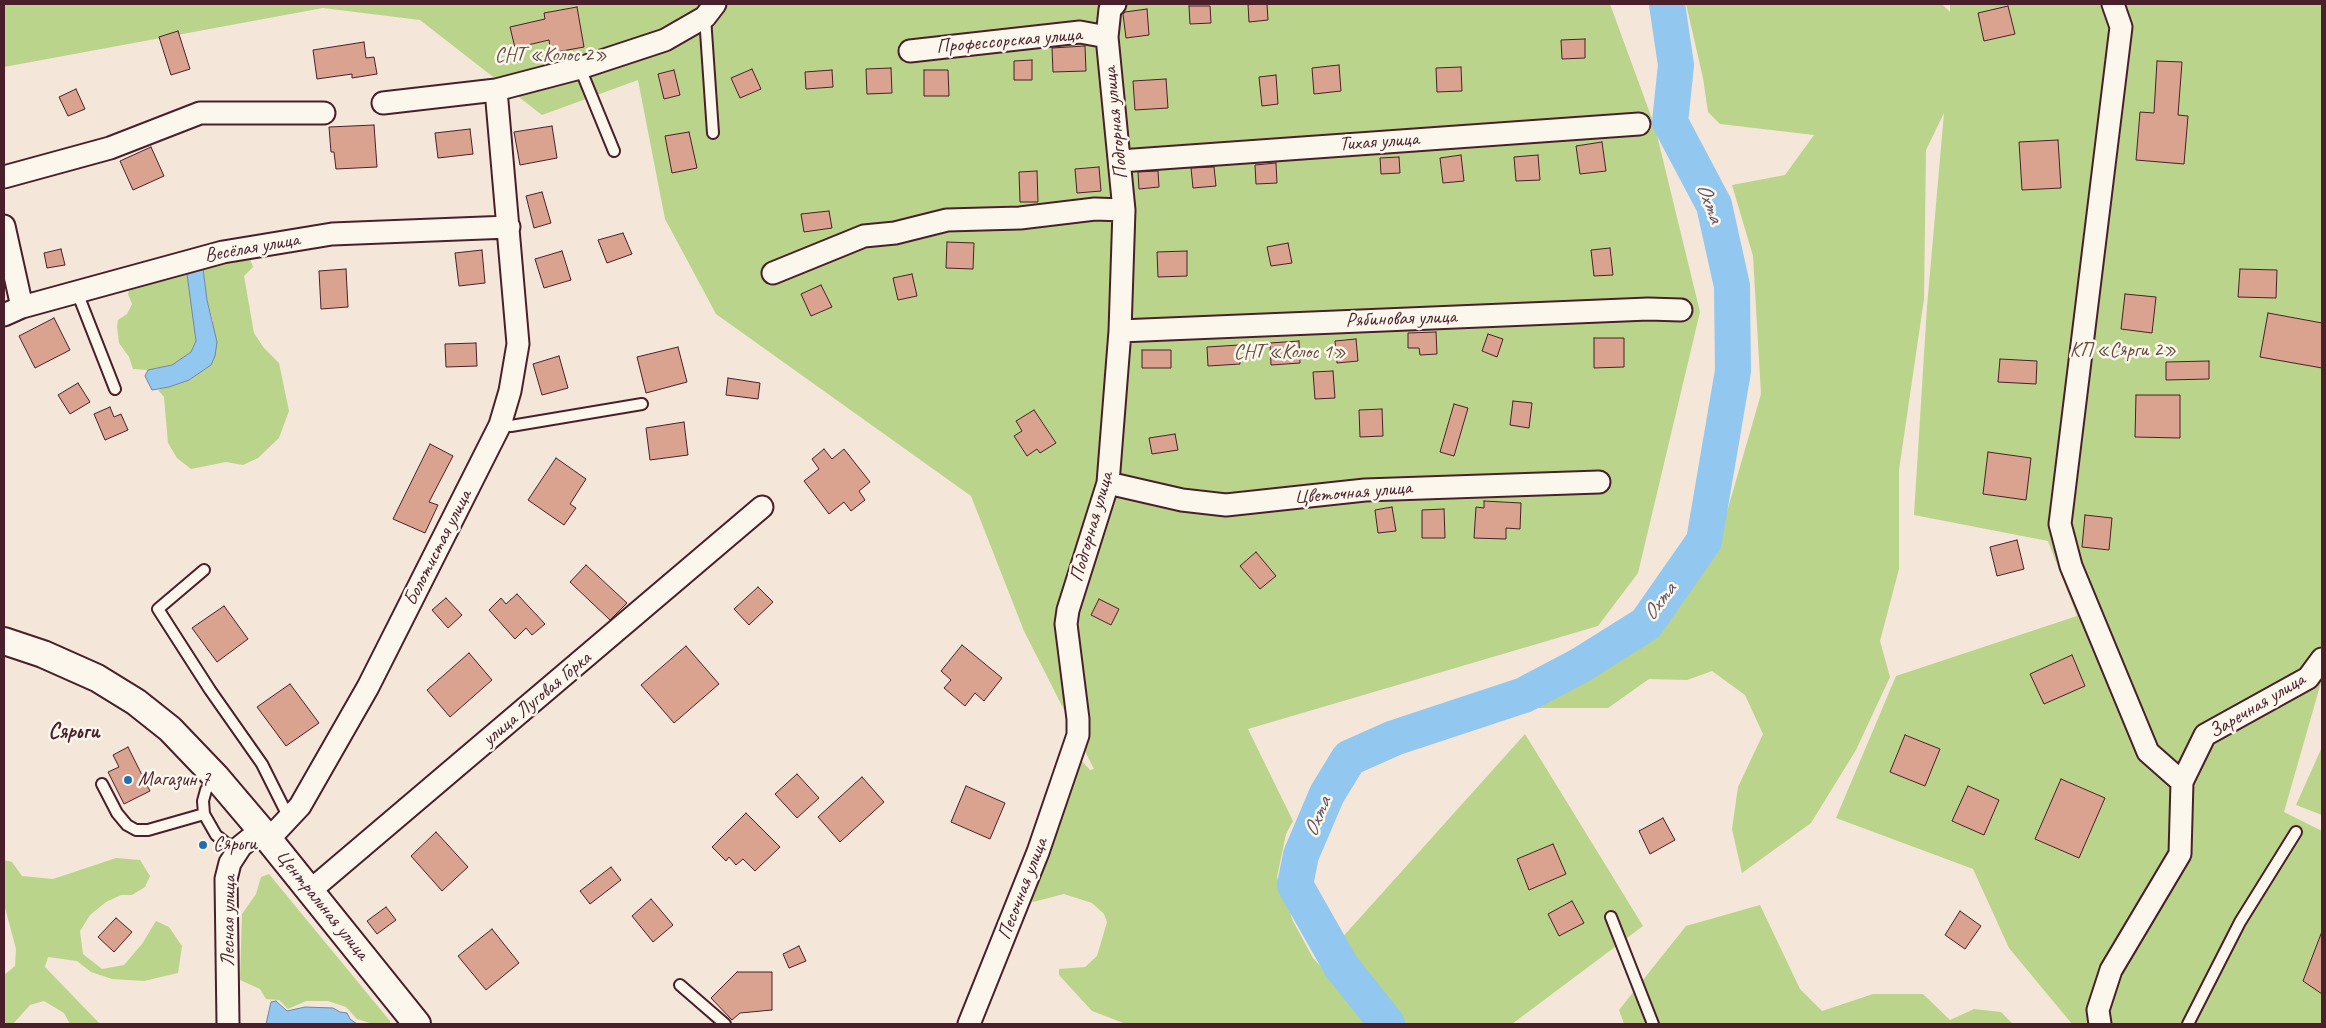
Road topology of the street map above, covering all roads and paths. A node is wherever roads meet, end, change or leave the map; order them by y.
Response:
1 (1115, 4) edge
2 (2113, 4) edge
3 (710, 10) edge
4 (1107, 37) junction
5 (910, 51) dead end
6 (580, 68) junction
7 (496, 90) junction
8 (383, 103) dead end
9 (324, 113) dead end
10 (1639, 124) dead end
11 (713, 133) dead end
12 (614, 151) dead end
13 (1120, 161) junction
14 (4, 177) edge
15 (1124, 210) junction
16 (4, 226) edge
17 (508, 227) junction
18 (773, 273) dead end
19 (77, 292) junction
20 (1681, 310) dead end
21 (13, 311) edge
22 (1120, 331) junction
23 (114, 389) dead end
24 (642, 404) dead end
25 (500, 425) junction
26 (1599, 482) dead end
27 (1108, 483) junction
28 (762, 507) dead end
29 (204, 570) dead end
30 (4, 641) edge
31 (2322, 659) edge
32 (1073, 752) joint
33 (216, 777) junction
34 (2182, 782) junction
35 (102, 784) dead end
36 (204, 814) junction
37 (289, 819) junction
38 (2296, 832) dead end
39 (265, 834) junction
40 (240, 846) junction
41 (311, 890) junction
42 (1611, 917) dead end
43 (680, 984) dead end
44 (228, 1024) edge
45 (417, 1024) edge
46 (725, 1024) edge
47 (969, 1024) edge
48 (1653, 1024) edge
49 (2100, 1024) edge
50 (2188, 1024) edge

1 - 4 street, Подгорная улица
2 - 34 street
3 - 6 street
3 - 11 lane
4 - 5 street, Профессорская улица
4 - 13 street, Подгорная улица
6 - 7 street
6 - 12 lane
7 - 8 street
7 - 17 street, Болотистая улица
9 - 14 street
10 - 13 street, Тихая улица
13 - 15 street, Подгорная улица
15 - 18 street, Подгорная улица
15 - 22 street, Подгорная улица
16 - 21 street
17 - 19 street, Весёлая улица
17 - 25 street, Болотистая улица
19 - 21 street, Весёлая улица
19 - 23 lane
20 - 22 street, Рябиновая улица
22 - 27 street, Подгорная улица
24 - 25 lane
25 - 37 street, Болотистая улица
26 - 27 street, Цветочная улица
27 - 32 street, Подгорная улица
28 - 41 street, улица Луговая Горка
29 - 37 lane
30 - 33 street, Центральная улица
31 - 34 street, Заречная улица
32 - 47 street, Песочная улица
33 - 36 lane
33 - 39 street, Центральная улица
34 - 49 street
35 - 36 lane
36 - 40 lane
37 - 39 street, Болотистая улица
38 - 50 lane
39 - 40 street, Лесная улица
39 - 41 street, Центральная улица
40 - 44 street, Лесная улица
41 - 45 street, Центральная улица
42 - 48 lane
43 - 46 lane

